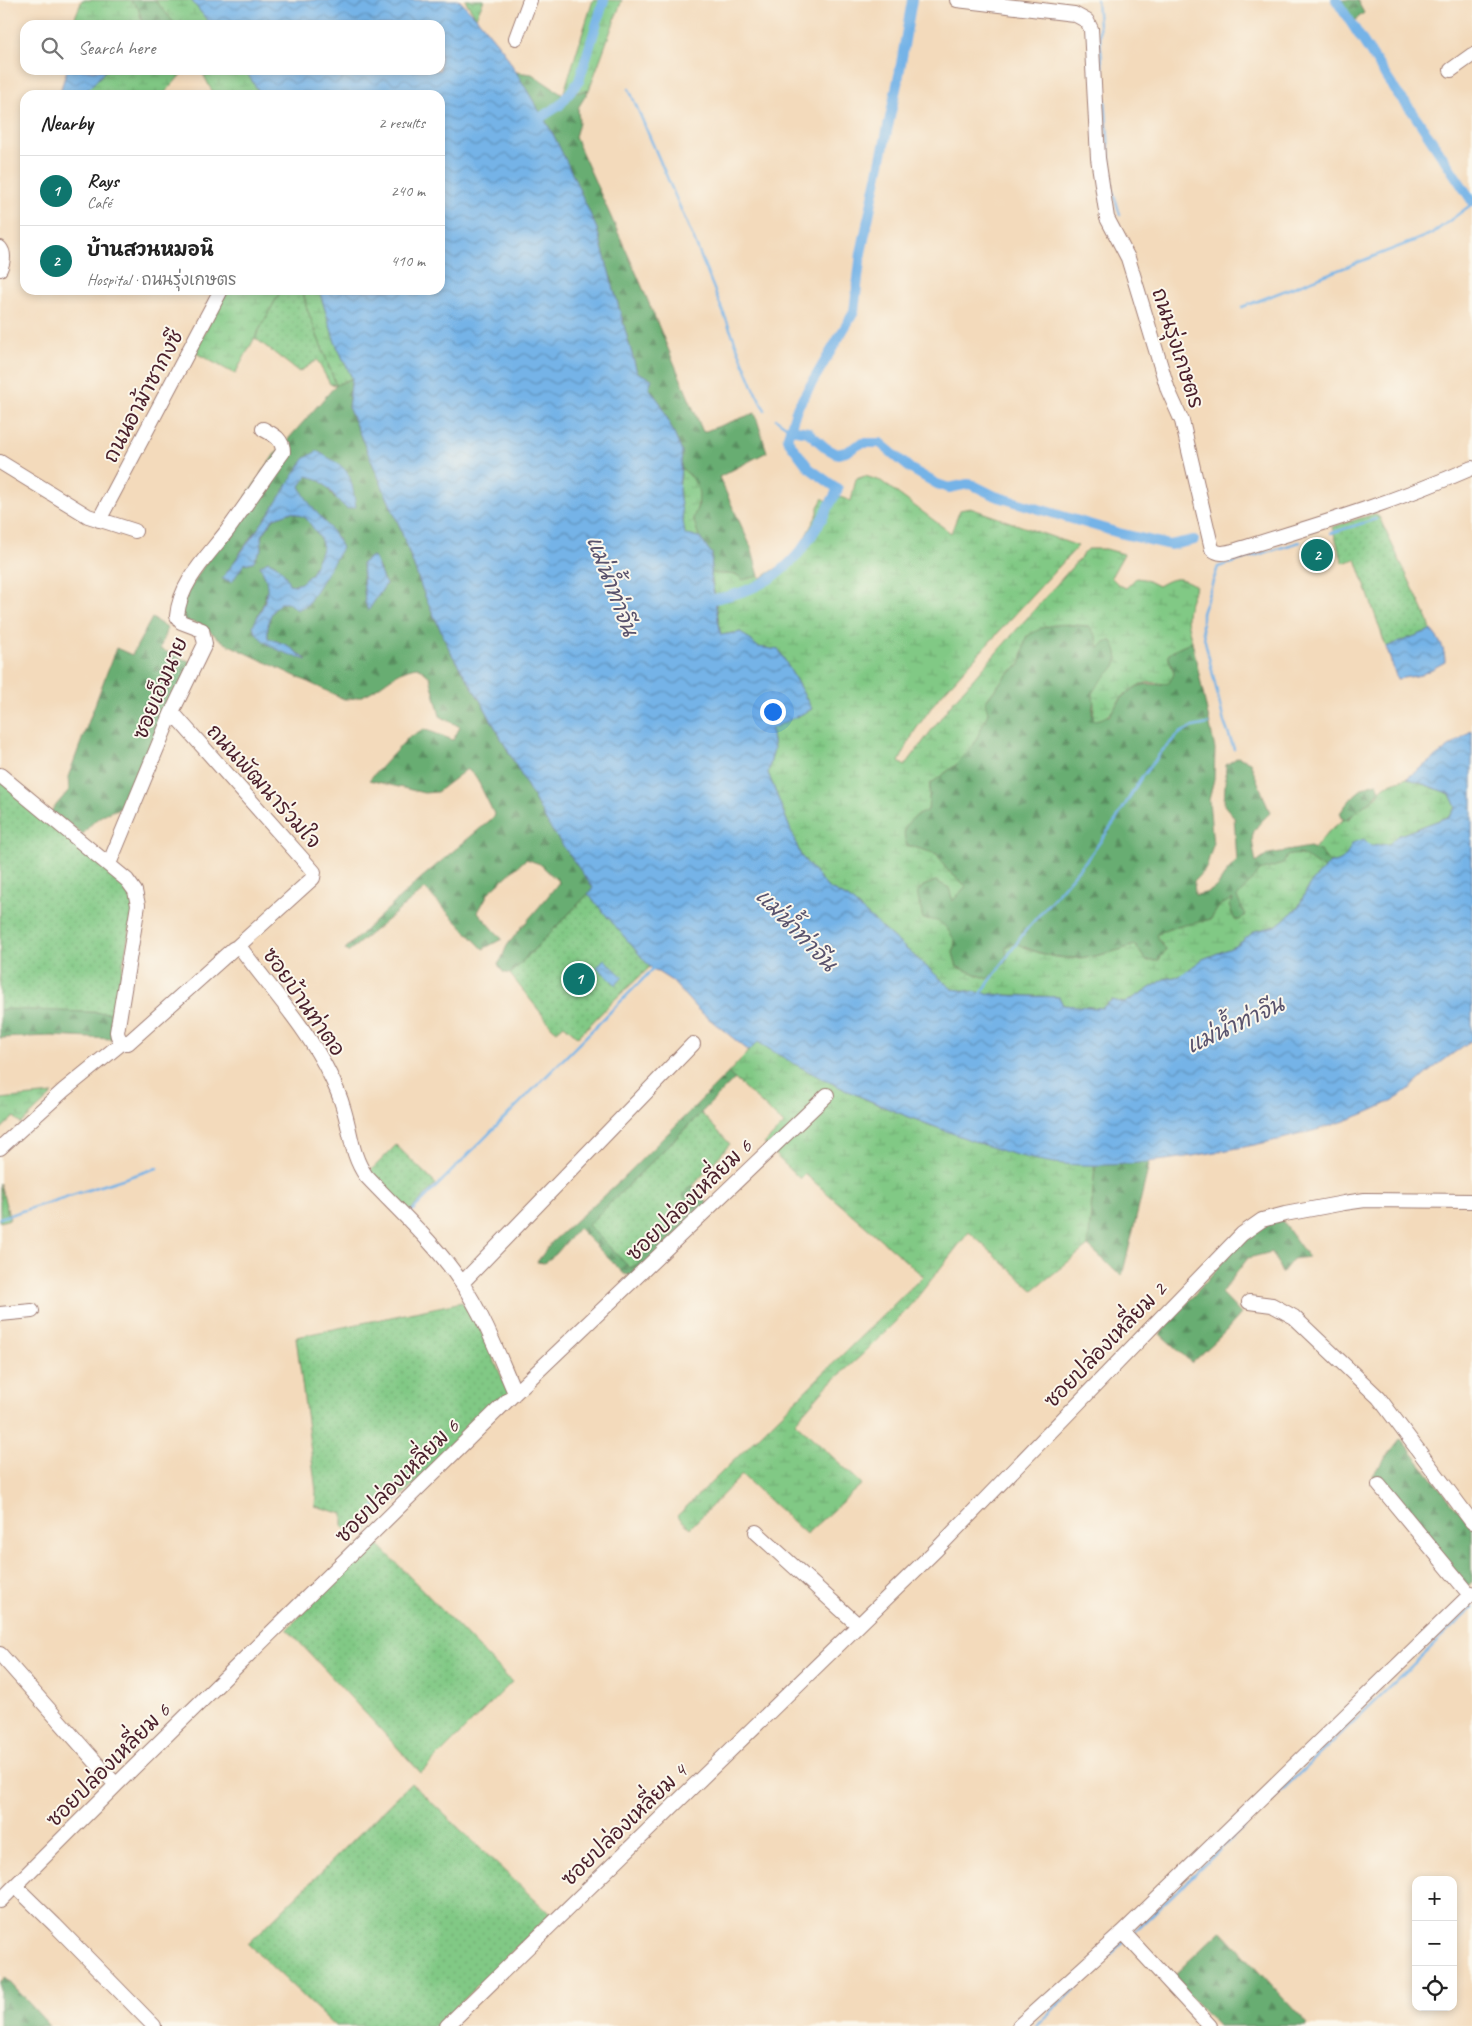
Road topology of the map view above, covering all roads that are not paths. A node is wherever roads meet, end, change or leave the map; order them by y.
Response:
1 (530, 0) edge
2 (957, 0) edge
3 (516, 38) dead end
4 (1472, 54) edge
5 (1452, 70) dead end
6 (0, 248) edge
7 (0, 269) edge
8 (219, 295) edge
9 (263, 429) dead end
10 (0, 462) edge
11 (1472, 468) edge
12 (99, 520) junction
13 (134, 530) dead end
14 (172, 712) junction
15 (0, 775) edge
16 (109, 864) junction
17 (237, 947) junction
18 (123, 1042) junction
19 (693, 1044) dead end
20 (827, 1095) dead end
21 (0, 1148) edge
22 (1472, 1201) edge
23 (462, 1283) junction
24 (1248, 1302) dead end
25 (32, 1311) dead end
26 (0, 1314) edge
27 (515, 1393) junction
28 (1379, 1485) dead end
29 (1472, 1522) edge
30 (756, 1532) dead end
31 (1471, 1594) edge
32 (858, 1625) junction
33 (830, 1652) joint
34 (0, 1654) edge
35 (116, 1785) junction
36 (15, 1886) junction
37 (0, 1902) edge
38 (1122, 1932) junction
39 (154, 2026) edge
40 (447, 2026) edge
41 (1019, 2026) edge
42 (1210, 2026) edge

1 - 3 street
2 - 11 street, ถนนรุ่งเกษตร
4 - 5 street
6 - 7 street
8 - 12 street, ถนนอาม้าซากงซี
9 - 14 street, ซอยเอ็มนาย
10 - 12 street
12 - 13 street
14 - 16 street, ซอยเอ็มนาย
14 - 17 street, ถนนพัฒนาร่วมใจ
15 - 16 street
16 - 18 street
17 - 18 street, ซอยบ้านท่าตอ
17 - 23 street, ซอยบ้านท่าตอ
18 - 21 street
19 - 23 street
20 - 27 street, ซอยปล่องเหลี่ยม 6
22 - 32 street, ซอยปล่องเหลี่ยม 2
23 - 27 street, ซอยบ้านท่าตอ
24 - 29 street
25 - 26 street
27 - 35 street, ซอยปล่องเหลี่ยม 6
28 - 31 street
30 - 32 street
31 - 38 street
32 - 33 street, ซอยปล่องเหลี่ยม 2
33 - 40 street, ซอยปล่องเหลี่ยม 4
34 - 35 street
35 - 36 street, ซอยปล่องเหลี่ยม 6
36 - 37 street, ซอยปล่องเหลี่ยม 6
36 - 39 street
38 - 41 street
38 - 42 street

